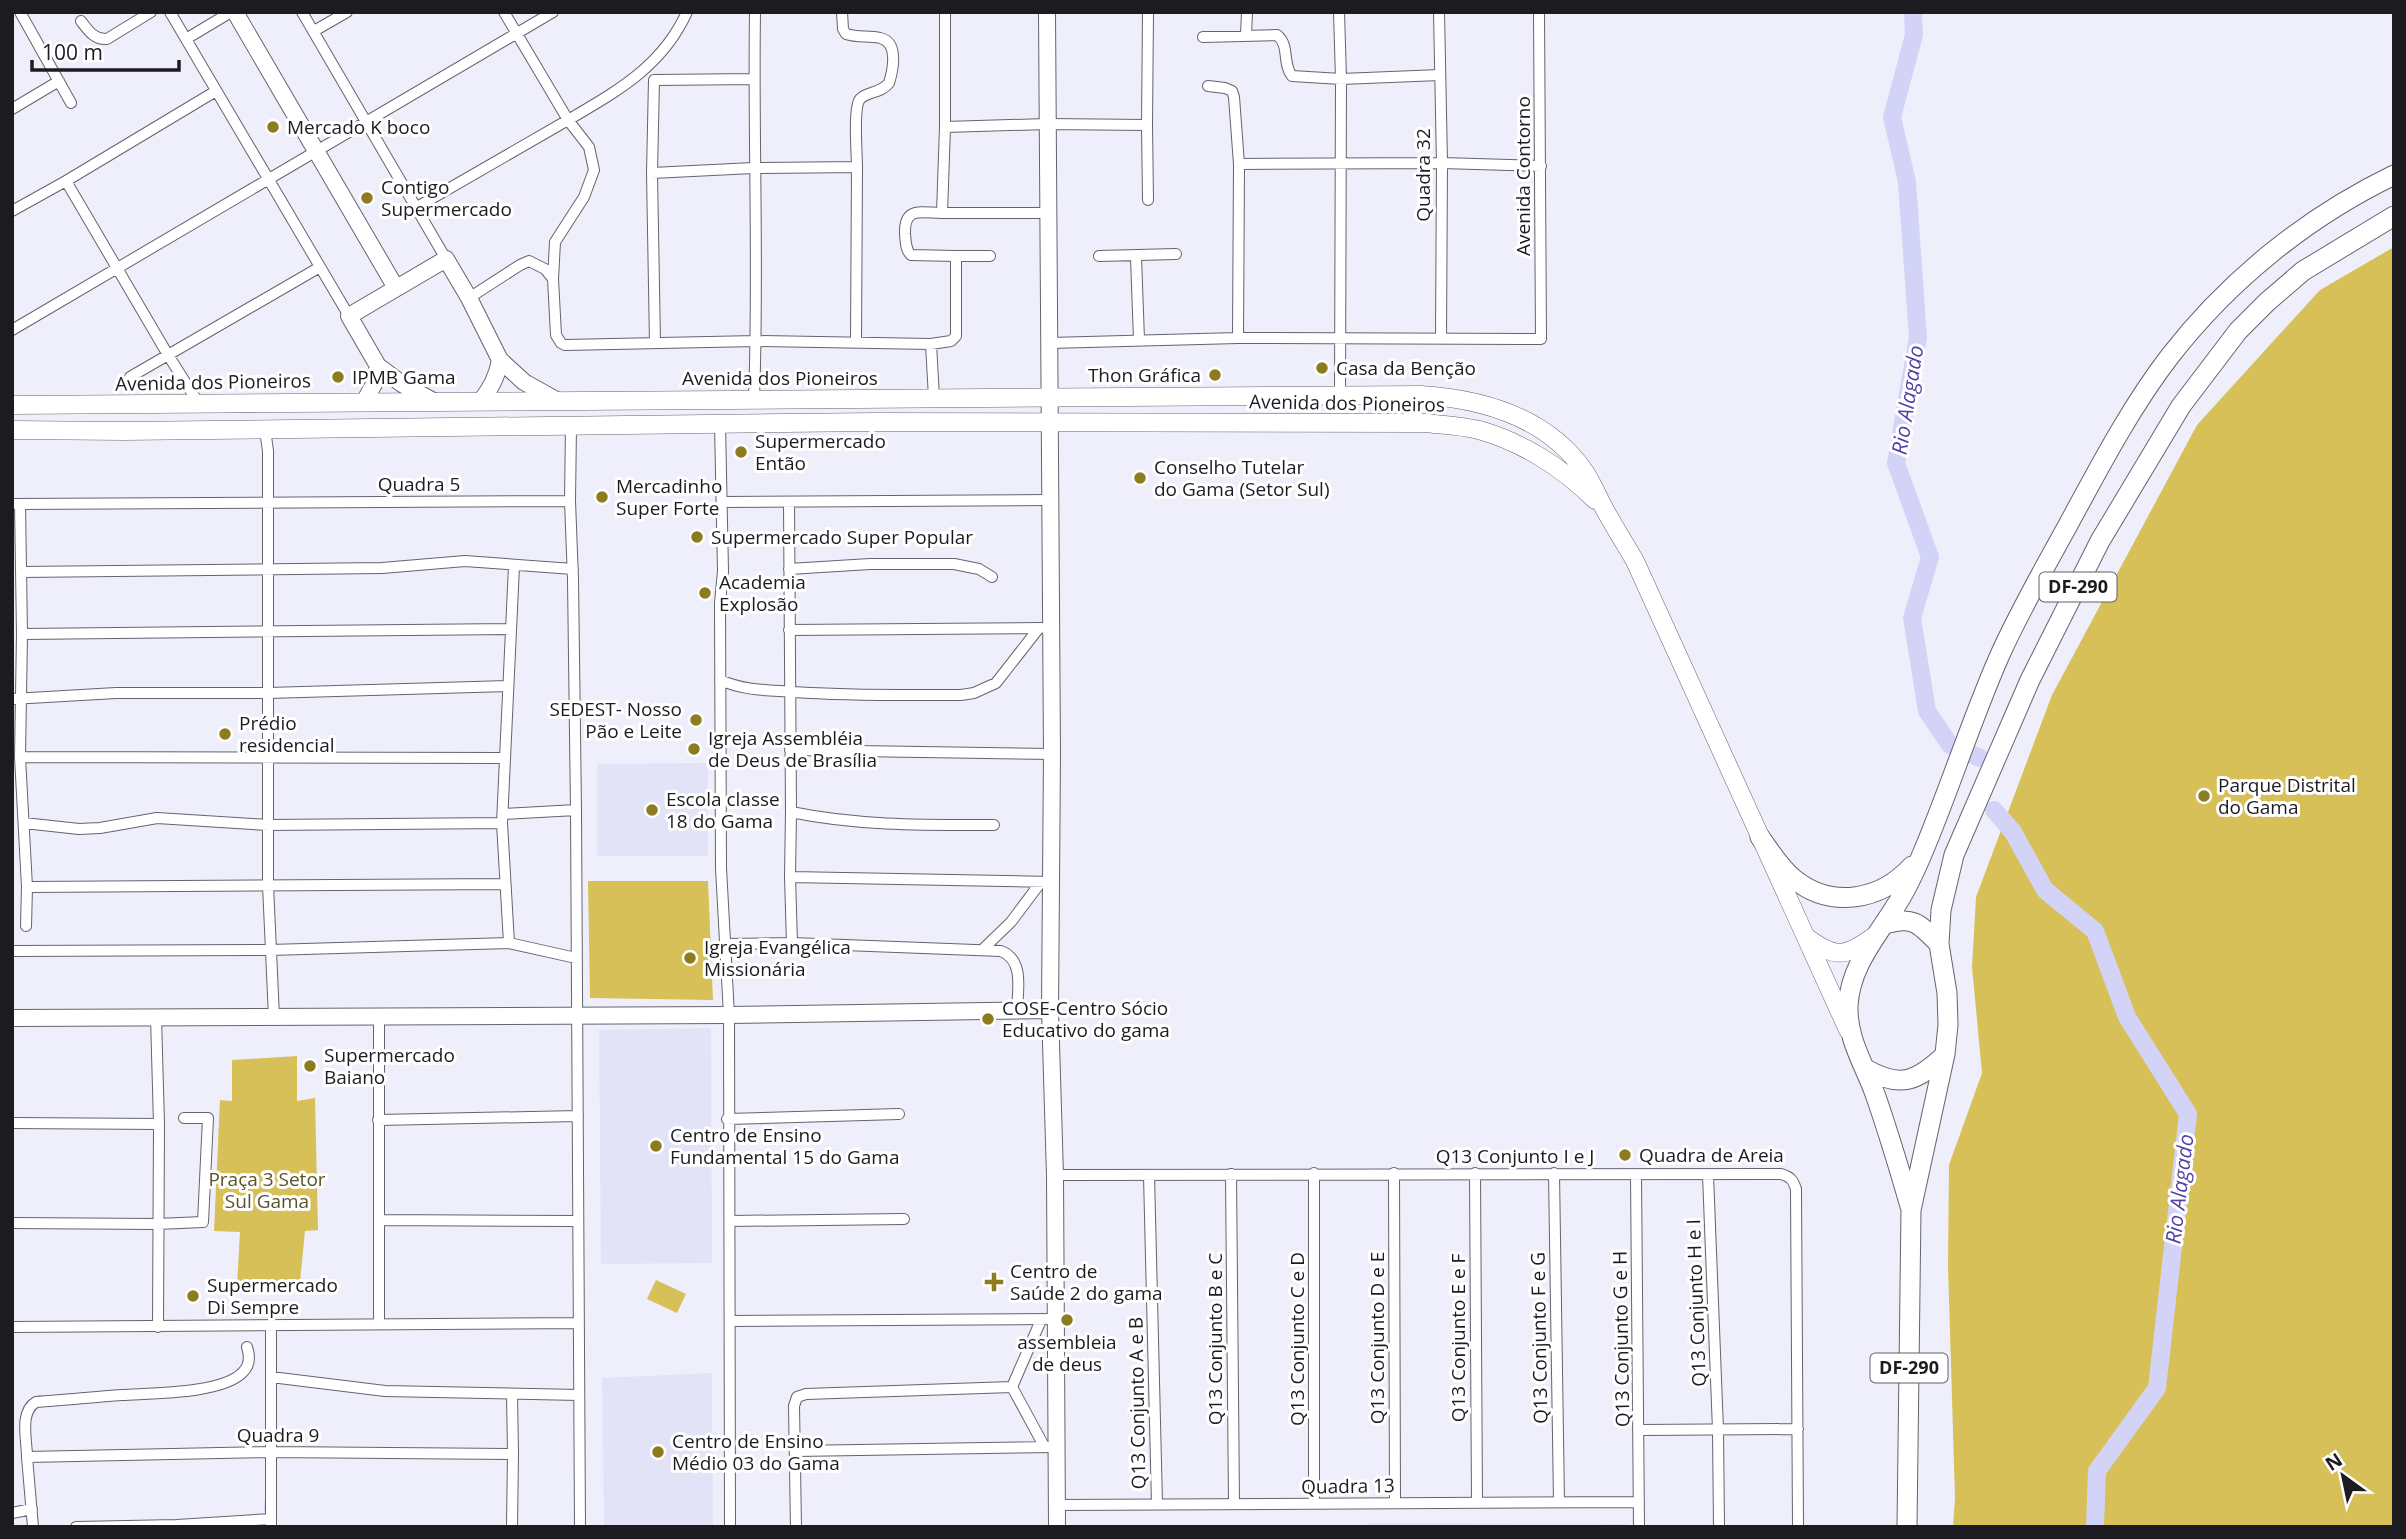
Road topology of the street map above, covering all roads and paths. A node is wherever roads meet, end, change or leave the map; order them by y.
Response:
1 (20, 12) edge
2 (151, 12) edge
3 (170, 12) edge
4 (233, 12) edge
5 (302, 12) edge
6 (347, 12) edge
7 (504, 12) edge
8 (553, 12) edge
9 (687, 12) edge
10 (755, 12) edge
11 (842, 12) edge
12 (945, 12) edge
13 (1047, 12) edge
14 (1148, 12) edge
15 (1247, 12) edge
16 (1339, 12) edge
17 (1439, 12) edge
18 (1539, 12) edge
19 (81, 21) dead end
20 (314, 31) junction
21 (516, 33) junction
22 (1246, 35) junction
23 (1203, 37) dead end
24 (186, 38) junction
25 (1440, 75) junction
26 (635, 79) junction
27 (754, 79) junction
28 (1340, 79) junction
29 (653, 80) junction
30 (59, 81) junction
31 (1208, 86) dead end
32 (216, 91) junction
33 (71, 103) dead end
34 (12, 109) edge
35 (568, 120) junction
36 (365, 121) junction
37 (1047, 124) junction
38 (1147, 125) junction
39 (945, 127) junction
40 (315, 151) junction
41 (1340, 163) junction
42 (1442, 163) junction
43 (1239, 164) junction
44 (1541, 166) junction
45 (857, 167) junction
46 (753, 168) junction
47 (652, 173) junction
48 (2394, 175) edge
49 (266, 179) junction
50 (66, 181) junction
51 (1148, 200) dead end
52 (418, 207) junction
53 (12, 211) edge
54 (942, 213) junction
55 (1048, 213) junction
56 (2394, 216) edge
57 (1176, 254) dead end
58 (956, 256) junction
59 (990, 256) dead end
60 (1098, 256) dead end
61 (1136, 257) junction
62 (446, 259) junction
63 (320, 267) junction
64 (117, 268) junction
65 (553, 279) junction
66 (396, 288) junction
67 (469, 298) junction
68 (349, 316) junction
69 (12, 330) edge
70 (1238, 338) junction
71 (1441, 338) junction
72 (1340, 339) junction
73 (1139, 340) junction
74 (756, 341) junction
75 (655, 343) junction
76 (856, 343) junction
77 (1049, 343) junction
78 (931, 344) junction
79 (168, 355) junction
80 (500, 360) junction
81 (378, 366) junction
82 (130, 377) dead end
83 (1200, 395) junction
84 (1048, 396) junction
85 (1340, 396) junction
86 (754, 398) junction
87 (863, 398) junction
88 (934, 398) junction
89 (558, 401) junction
90 (364, 402) junction
91 (438, 402) junction
92 (489, 402) junction
93 (1482, 403) junction
94 (117, 404) junction
95 (200, 404) junction
96 (12, 405) edge
97 (874, 422) junction
98 (1198, 422) junction
99 (852, 423) junction
100 (1049, 423) junction
101 (720, 424) junction
102 (489, 426) junction
103 (571, 426) junction
104 (265, 429) junction
105 (12, 430) edge
106 (1479, 430) junction
107 (124, 431) junction
108 (1050, 500) junction
109 (268, 501) junction
110 (570, 501) junction
111 (722, 502) junction
112 (789, 502) junction
113 (16, 504) edge
114 (1605, 509) junction
115 (514, 566) junction
116 (268, 569) junction
117 (573, 569) junction
118 (789, 569) junction
119 (21, 572) junction
120 (992, 577) dead end
121 (1045, 628) junction
122 (510, 629) junction
123 (268, 630) junction
124 (789, 630) junction
125 (22, 634) junction
126 (720, 680) junction
127 (508, 687) junction
128 (789, 692) junction
129 (268, 693) junction
130 (16, 699) edge
131 (790, 750) junction
132 (1052, 754) junction
133 (20, 757) junction
134 (268, 758) junction
135 (505, 758) junction
136 (576, 810) junction
137 (792, 812) junction
138 (502, 818) junction
139 (24, 823) junction
140 (268, 825) junction
141 (994, 825) dead end
142 (1759, 837) junction
143 (1922, 855) junction
144 (790, 877) junction
145 (1047, 882) junction
146 (504, 884) junction
147 (268, 886) junction
148 (27, 887) junction
149 (26, 926) dead end
150 (1878, 931) junction
151 (1805, 936) junction
152 (509, 943) junction
153 (792, 943) junction
154 (724, 944) junction
155 (1938, 944) junction
156 (270, 950) junction
157 (982, 950) junction
158 (12, 951) edge
159 (576, 958) junction
160 (1017, 1010) junction
161 (1050, 1010) junction
162 (576, 1014) junction
163 (729, 1015) junction
164 (156, 1017) junction
165 (274, 1017) junction
166 (379, 1017) junction
167 (12, 1018) edge
168 (1849, 1033) junction
169 (1945, 1054) junction
170 (1866, 1069) junction
171 (899, 1114) dead end
172 (578, 1116) junction
173 (184, 1118) dead end
174 (727, 1119) junction
175 (378, 1120) junction
176 (12, 1123) edge
177 (159, 1124) junction
178 (1314, 1173) junction
179 (1394, 1173) junction
180 (1475, 1173) junction
181 (1554, 1173) junction
182 (1231, 1174) junction
183 (1055, 1175) junction
184 (1149, 1175) junction
185 (1636, 1175) junction
186 (1708, 1175) junction
187 (1911, 1210) junction
188 (904, 1219) dead end
189 (379, 1220) junction
190 (577, 1221) junction
191 (730, 1221) junction
192 (12, 1223) edge
193 (158, 1224) junction
194 (1049, 1319) junction
195 (730, 1321) junction
196 (379, 1324) junction
197 (578, 1324) junction
198 (271, 1326) junction
199 (12, 1327) edge
200 (158, 1327) junction
201 (247, 1347) dead end
202 (271, 1377) junction
203 (1012, 1387) junction
204 (512, 1394) junction
205 (579, 1395) junction
206 (1798, 1429) junction
207 (1640, 1430) junction
208 (1718, 1430) junction
209 (1050, 1447) junction
210 (796, 1451) junction
211 (271, 1452) junction
212 (513, 1454) junction
213 (27, 1457) junction
214 (1395, 1502) junction
215 (1477, 1502) junction
216 (1559, 1502) junction
217 (1639, 1502) junction
218 (1157, 1504) junction
219 (1234, 1504) junction
220 (1314, 1504) junction
221 (1057, 1505) junction
222 (32, 1509) junction
223 (12, 1513) edge
224 (271, 1523) edge
225 (33, 1527) edge
226 (76, 1527) edge
227 (512, 1527) edge
228 (580, 1527) edge
229 (730, 1527) edge
230 (796, 1527) edge
231 (1057, 1527) edge
232 (1639, 1527) edge
233 (1719, 1527) edge
234 (1798, 1527) edge
235 (1907, 1527) edge

1 - 30 street
2 - 19 street
3 - 24 street
4 - 24 street
4 - 40 street
5 - 20 street
6 - 20 street
7 - 21 street
8 - 21 street
9 - 26 street
10 - 27 street
11 - 45 street
12 - 39 street
13 - 37 street
14 - 38 street
15 - 22 street
16 - 28 street
17 - 25 street, Quadra 32
18 - 44 street, Avenida Contorno
20 - 36 street
21 - 35 street
21 - 36 street
22 - 23 street
22 - 28 street
24 - 32 street
25 - 28 street
25 - 42 street, Quadra 32
26 - 29 street
26 - 35 street
27 - 29 street
27 - 46 street
28 - 41 street
29 - 47 street
30 - 33 street
30 - 34 street
31 - 43 street
32 - 49 street
32 - 50 street
35 - 52 street
35 - 65 street
36 - 40 street
36 - 52 street
37 - 38 street
37 - 39 street
37 - 55 street
38 - 51 street
39 - 54 street
40 - 49 street
40 - 66 street
41 - 42 street
41 - 43 street
41 - 72 street
42 - 44 street
42 - 71 street, Quadra 32
43 - 70 street
44 - 71 street, Avenida Contorno
45 - 46 street
45 - 76 street
46 - 47 street
46 - 74 street
47 - 75 street
48 - 143 highway, DF-290
49 - 63 street
49 - 64 street
50 - 53 street
50 - 64 street
52 - 62 street
54 - 55 street
54 - 58 street
55 - 77 street
56 - 155 highway, DF-290
57 - 61 street
58 - 59 street
58 - 78 street
60 - 61 street
61 - 73 street
62 - 66 street
62 - 67 street
63 - 68 street
63 - 79 street
64 - 69 street
64 - 79 street
65 - 67 street
65 - 75 street
66 - 68 street
67 - 80 street
68 - 81 street
70 - 72 street
70 - 73 street
71 - 72 street
72 - 85 street
73 - 77 street
74 - 75 street
74 - 76 street
74 - 86 street
76 - 78 street
77 - 84 street
78 - 88 street
79 - 82 street
79 - 95 street
80 - 89 street
80 - 92 street
81 - 90 street
81 - 91 street
83 - 84 main road, Avenida dos Pioneiros
83 - 85 main road, Avenida dos Pioneiros
83 - 98 main road
84 - 88 main road, Avenida dos Pioneiros
84 - 100 street
85 - 93 main road, Avenida dos Pioneiros
86 - 87 main road, Avenida dos Pioneiros
86 - 89 main road, Avenida dos Pioneiros
87 - 88 main road, Avenida dos Pioneiros
87 - 97 main road
87 - 99 main road
89 - 92 main road, Avenida dos Pioneiros
90 - 91 main road, Avenida dos Pioneiros
90 - 95 main road, Avenida dos Pioneiros
91 - 92 main road, Avenida dos Pioneiros
92 - 102 main road
93 - 106 main road
93 - 114 main road, Avenida dos Pioneiros
94 - 95 main road, Avenida dos Pioneiros
94 - 96 main road, Avenida dos Pioneiros
94 - 107 main road
97 - 99 main road, Avenida dos Pioneiros
97 - 100 main road, Avenida dos Pioneiros
98 - 100 main road, Avenida dos Pioneiros
98 - 106 main road, Avenida dos Pioneiros
99 - 101 main road, Avenida dos Pioneiros
100 - 108 street
101 - 103 main road, Avenida dos Pioneiros
101 - 111 street
102 - 103 main road, Avenida dos Pioneiros
102 - 104 main road, Avenida dos Pioneiros
103 - 110 street
104 - 107 main road, Avenida dos Pioneiros
104 - 109 street
105 - 107 main road, Avenida dos Pioneiros
106 - 114 main road, Avenida dos Pioneiros
108 - 112 street
108 - 121 street
109 - 110 street, Quadra 5
109 - 113 street, Quadra 5
109 - 116 street
110 - 117 street
111 - 112 street
111 - 126 street
112 - 118 street
113 - 119 street
114 - 142 main road
115 - 116 street
115 - 117 street
115 - 122 street
116 - 119 street
116 - 123 street
117 - 136 street
118 - 120 street
118 - 124 street
119 - 125 street
121 - 124 street
121 - 128 street
121 - 132 street
122 - 123 street
122 - 127 street
123 - 125 street
123 - 129 street
124 - 128 street
125 - 130 street
126 - 128 street
126 - 154 street
127 - 129 street
127 - 135 street
128 - 131 street
129 - 130 street
129 - 134 street
130 - 133 street
131 - 132 street
131 - 137 street
132 - 145 street
133 - 134 street
133 - 139 street
134 - 135 street
134 - 140 street
135 - 138 street
136 - 138 street
136 - 159 street
137 - 141 street
137 - 144 street
138 - 140 street
138 - 146 street
139 - 140 street
139 - 148 street
140 - 147 street
142 - 143 highway
142 - 151 main road
143 - 150 highway, DF-290
144 - 145 street
144 - 153 street
145 - 157 street
145 - 161 street
146 - 147 street
146 - 152 street
147 - 148 street
147 - 156 street
148 - 149 street
150 - 151 main road
150 - 155 highway
150 - 168 highway, DF-290
151 - 168 main road
152 - 156 street
152 - 159 street
153 - 154 street
153 - 157 street
154 - 163 street
155 - 169 highway, DF-290
156 - 158 street
156 - 165 street
157 - 160 street
159 - 162 street
160 - 161 street
160 - 163 street
161 - 183 street
162 - 163 street
162 - 166 street
162 - 172 street
163 - 174 street
164 - 165 street
164 - 167 street
164 - 177 street
165 - 166 street
166 - 175 street
168 - 170 highway, DF-290
169 - 170 highway
169 - 187 highway, DF-290
170 - 187 highway, DF-290
171 - 174 street
172 - 175 street
172 - 190 street
173 - 193 street
174 - 191 street
175 - 189 street
176 - 177 street
177 - 193 street
178 - 179 street, Q13 Conjunto I e J
178 - 182 street, Q13 Conjunto I e J
178 - 220 street, Q13 Conjunto C e D
179 - 180 street, Q13 Conjunto I e J
179 - 214 street, Q13 Conjunto D e E
180 - 181 street, Q13 Conjunto I e J
180 - 215 street, Q13 Conjunto E e F
181 - 185 street, Q13 Conjunto I e J
181 - 216 street, Q13 Conjunto F e G
182 - 184 street, Q13 Conjunto I e J
182 - 219 street, Q13 Conjunto B e C
183 - 184 street, Q13 Conjunto I e J
183 - 194 street
184 - 218 street, Q13 Conjunto A e B
185 - 186 street, Q13 Conjunto I e J
185 - 207 street, Q13 Conjunto G e H
186 - 206 street, Q13 Conjunto I e J
186 - 208 street, Q13 Conjunto H e I
187 - 235 highway, DF-290
188 - 191 street
189 - 190 street
189 - 196 street
190 - 197 street
191 - 195 street
192 - 193 street
193 - 200 street
194 - 195 street
194 - 203 street
194 - 209 street
195 - 229 street
196 - 197 street
196 - 198 street
197 - 205 street
198 - 200 street
198 - 202 street
199 - 200 street
201 - 213 street
202 - 204 street
202 - 211 street
203 - 209 street
203 - 210 street
204 - 205 street
204 - 212 street
205 - 228 street
206 - 208 street
206 - 234 street, Q13 Conjunto I e J
207 - 208 street
207 - 217 street, Q13 Conjunto G e H
208 - 233 street, Q13 Conjunto H e I
209 - 210 street
209 - 221 street
210 - 230 street
211 - 212 street, Quadra 9
211 - 213 street, Quadra 9
211 - 224 street
212 - 227 street
213 - 222 street
214 - 215 street, Quadra 13
214 - 220 street, Quadra 13
215 - 216 street, Quadra 13
216 - 217 street, Quadra 13
217 - 232 street, Q13 Conjunto G e H
218 - 219 street, Quadra 13
218 - 221 street, Quadra 13
219 - 220 street, Quadra 13
221 - 231 street
222 - 223 street
222 - 225 street
224 - 226 street

